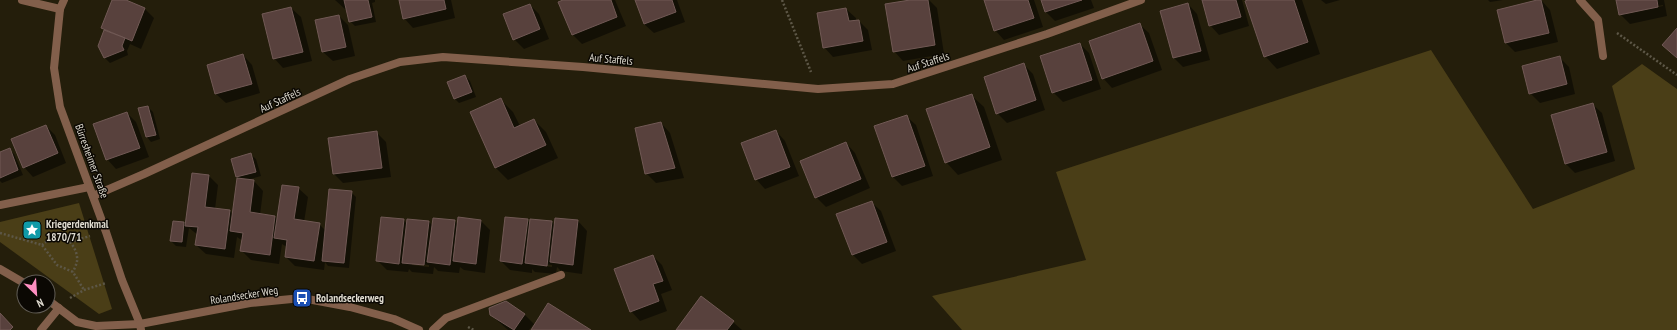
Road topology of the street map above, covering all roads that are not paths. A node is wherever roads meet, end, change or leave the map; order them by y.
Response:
1 (22, 0) edge
2 (64, 0) edge
3 (1141, 0) edge
4 (1580, 0) edge
5 (60, 9) junction
6 (1603, 56) dead end
7 (90, 187) junction
8 (93, 196) junction
9 (0, 205) edge
10 (0, 269) edge
11 (560, 275) dead end
12 (16, 278) edge
13 (56, 306) edge
14 (59, 308) junction
15 (141, 327) edge
16 (41, 330) edge
17 (419, 330) edge
18 (433, 330) edge

1 - 5 street
2 - 5 street, Bürresheimer Straße
3 - 8 street, Auf Staffels
4 - 6 street
5 - 7 street, Bürresheimer Straße
7 - 8 street, Bürresheimer Straße
7 - 9 street
8 - 15 street, Bürresheimer Straße
10 - 12 street
11 - 18 street
13 - 14 street, Rolandsecker Weg
14 - 15 street, Rolandsecker Weg
14 - 16 street
15 - 17 street, Rolandsecker Weg

